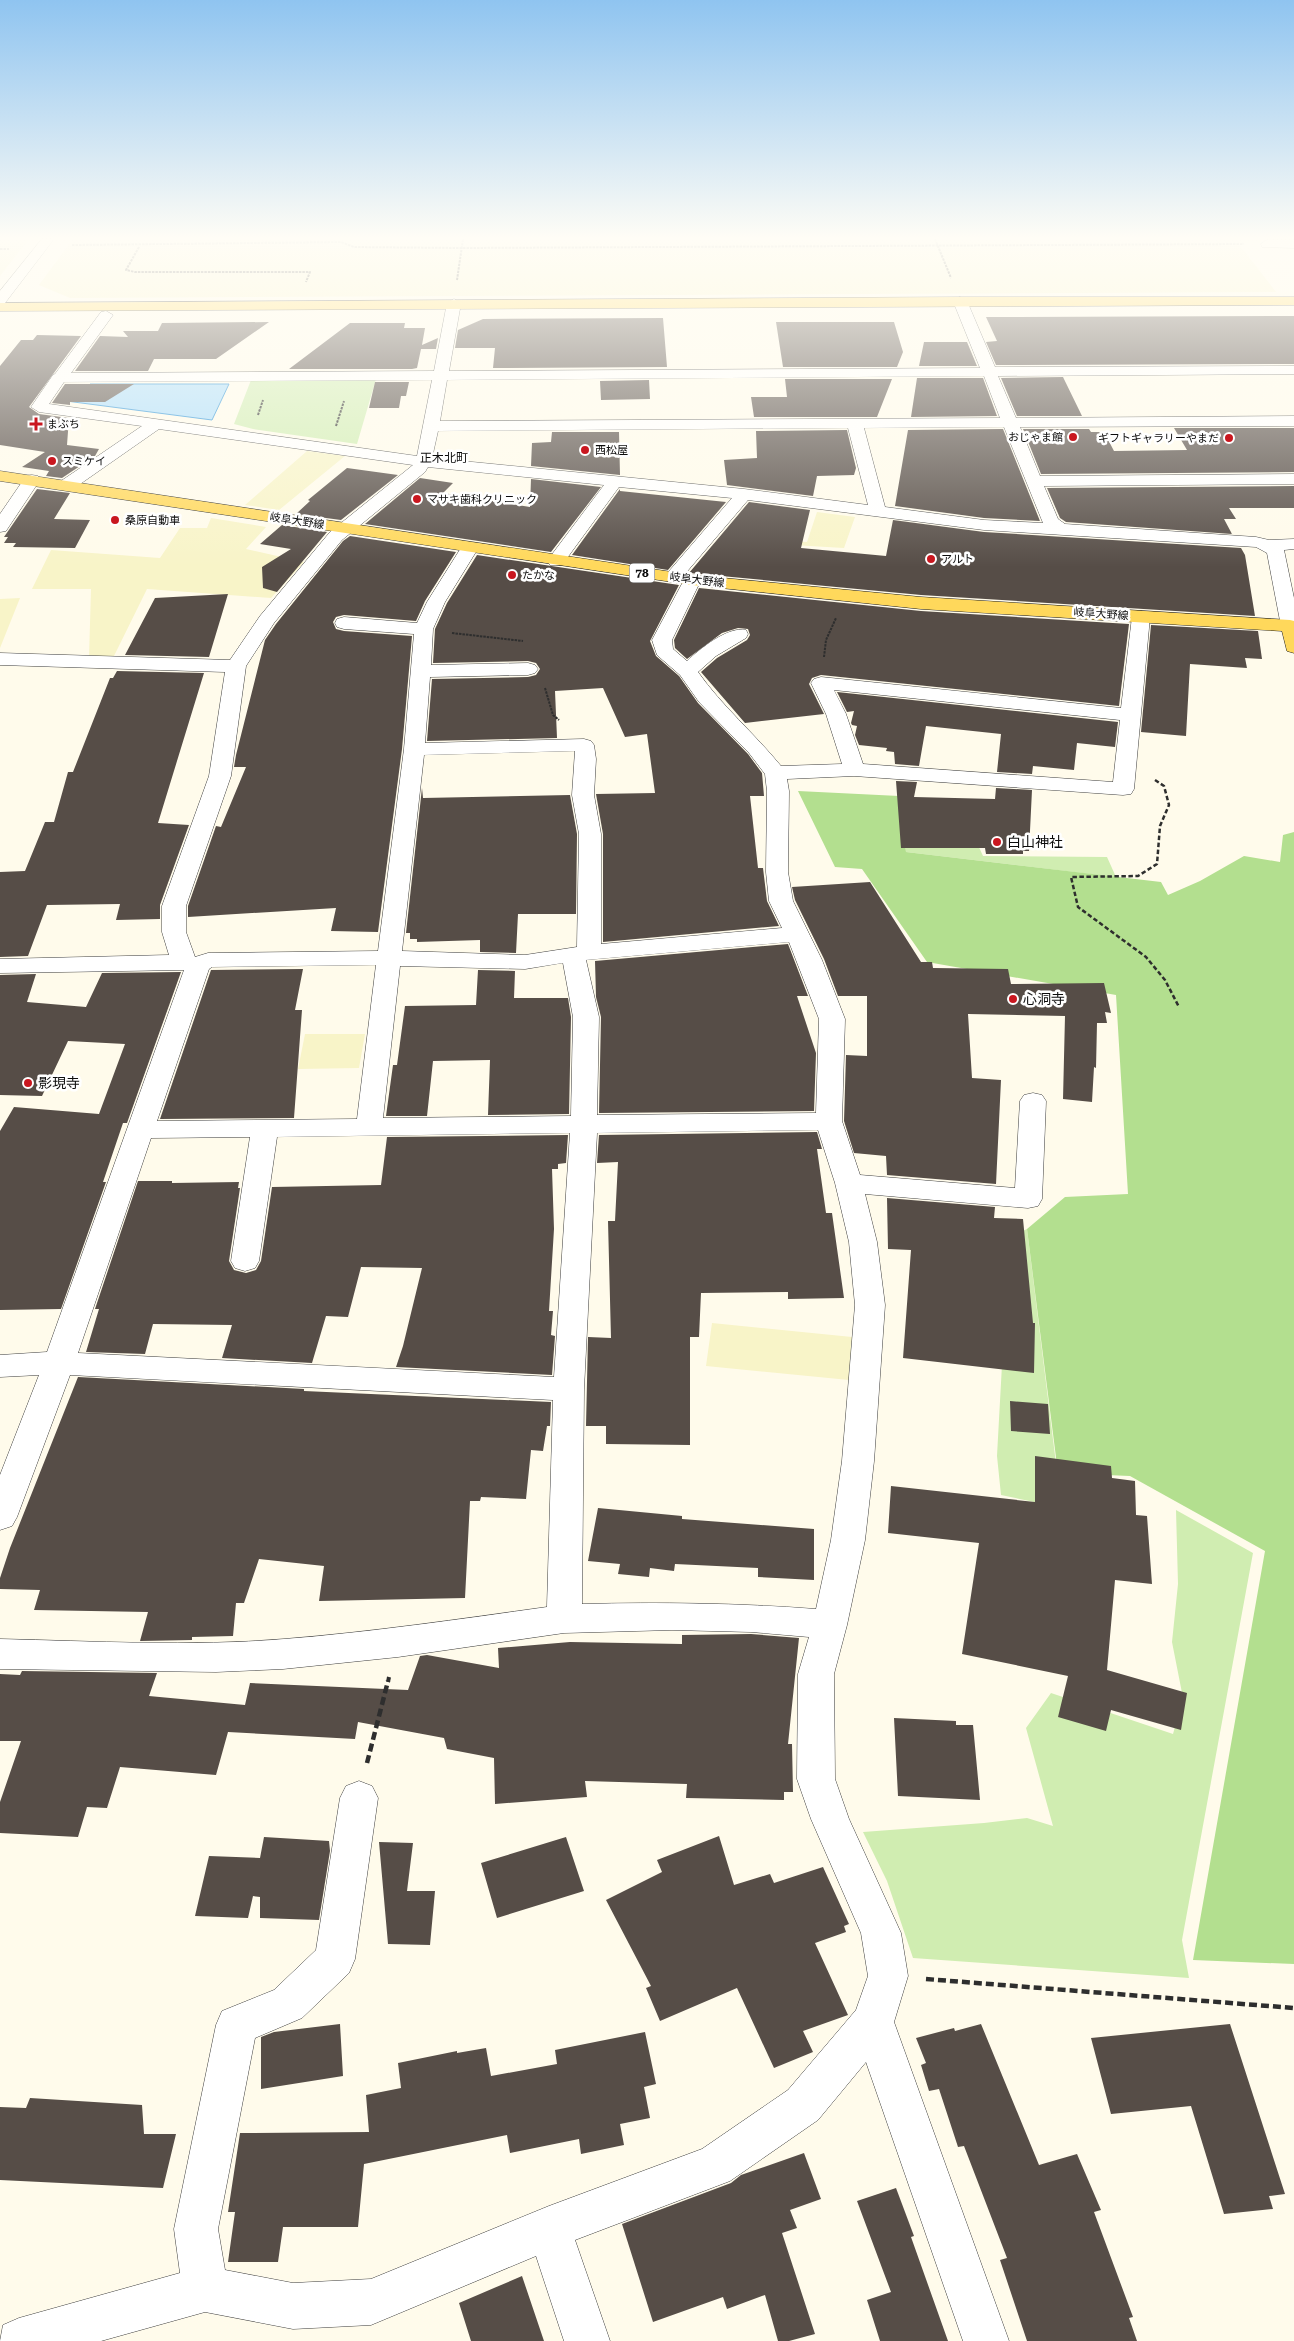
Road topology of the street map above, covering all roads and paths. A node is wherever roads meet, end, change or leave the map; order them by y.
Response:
1 (81, 348) edge
2 (445, 348) edge
3 (979, 348) edge
4 (1294, 370) edge
5 (989, 372) junction
6 (440, 375) junction
7 (58, 378) junction
8 (264, 396) dead end
9 (345, 396) dead end
10 (1294, 421) edge
11 (1011, 423) junction
12 (156, 424) junction
13 (855, 424) junction
14 (431, 426) junction
15 (336, 429) dead end
16 (250, 437) junction
17 (423, 462) junction
18 (0, 476) edge
19 (1294, 479) edge
20 (32, 480) junction
21 (616, 481) junction
22 (1034, 481) junction
23 (67, 486) junction
24 (744, 494) junction
25 (878, 511) junction
26 (0, 527) edge
27 (1062, 528) junction
28 (344, 529) junction
29 (1294, 544) edge
30 (1269, 545) junction
31 (470, 547) junction
32 (556, 561) junction
33 (683, 579) junction
34 (842, 596) junction
35 (1141, 617) junction
36 (344, 623) dead end
37 (1292, 627) edge
38 (424, 629) junction
39 (739, 634) dead end
40 (1294, 646) edge
41 (0, 659) edge
42 (236, 666) junction
43 (528, 669) junction
44 (686, 671) junction
45 (421, 672) junction
46 (821, 683) junction
47 (1132, 714) junction
48 (584, 745) junction
49 (414, 749) junction
50 (854, 770) junction
51 (1126, 772) junction
52 (775, 773) junction
53 (795, 934) junction
54 (581, 953) junction
55 (391, 958) junction
56 (191, 963) junction
57 (0, 966) edge
58 (1179, 1007) dead end
59 (1033, 1101) dead end
60 (829, 1121) junction
61 (584, 1126) junction
62 (369, 1127) junction
63 (265, 1128) junction
64 (140, 1130) junction
65 (849, 1184) junction
66 (245, 1261) dead end
67 (59, 1364) junction
68 (0, 1366) edge
69 (568, 1389) junction
70 (0, 1517) edge
71 (564, 1619) junction
72 (830, 1625) junction
73 (398, 1642) junction
74 (0, 1654) edge
75 (359, 1798) joint
76 (888, 1976) junction
77 (1294, 2008) edge
78 (873, 2022) junction
79 (549, 2228) junction
80 (205, 2289) junction
81 (0, 2331) edge
82 (3, 2341) edge
83 (19, 2341) edge
84 (587, 2341) edge
85 (986, 2341) edge

1 - 7 street
2 - 6 street
3 - 5 street
4 - 5 street
5 - 6 street
5 - 11 street
6 - 7 street
6 - 14 street
7 - 12 street
8 - 16 path
9 - 15 path
10 - 11 street
11 - 13 street
11 - 22 street
12 - 16 street
12 - 23 street
13 - 14 street
13 - 25 street
14 - 17 street
16 - 17 street
17 - 21 street
17 - 28 street
18 - 20 main road, 岐阜大野線 / 78
19 - 22 street
20 - 23 main road, 岐阜大野線 / 78
20 - 26 street
21 - 24 street
21 - 32 street
22 - 27 street
23 - 28 main road, 岐阜大野線 / 78
24 - 25 street
24 - 33 street
25 - 27 street
27 - 30 street
28 - 31 main road, 岐阜大野線 / 78
28 - 42 street
29 - 30 street
30 - 37 street
31 - 32 main road, 岐阜大野線 / 78
31 - 38 street
32 - 33 main road, 岐阜大野線 / 78
33 - 34 main road, 岐阜大野線 / 78
33 - 44 street
34 - 35 main road, 岐阜大野線 / 78
34 - 46 path
35 - 37 main road, 岐阜大野線 / 78
35 - 47 street
36 - 38 street
37 - 40 main road
38 - 43 path
38 - 45 street
39 - 44 street
41 - 42 street
42 - 56 street
43 - 45 street
43 - 48 path
44 - 52 street
45 - 49 street
46 - 47 street
46 - 50 street
47 - 51 street
48 - 49 street
48 - 54 street
49 - 55 street
50 - 51 street
50 - 52 street
51 - 58 path
52 - 53 street
53 - 54 street
53 - 60 street
54 - 55 street
54 - 61 street
55 - 56 street
55 - 62 street
56 - 57 street
56 - 64 street
59 - 65 street
60 - 61 street
60 - 65 street
61 - 62 street
61 - 69 street
62 - 63 street
63 - 64 street
63 - 66 street
64 - 67 street
65 - 72 street
67 - 68 street
67 - 69 street
67 - 70 street
69 - 71 street
71 - 72 street
71 - 73 street
72 - 76 street
73 - 74 street
73 - 75 path
75 - 80 street
76 - 77 path
76 - 78 street
78 - 79 street
78 - 85 street
79 - 80 street
79 - 84 street
80 - 83 street
81 - 82 street

